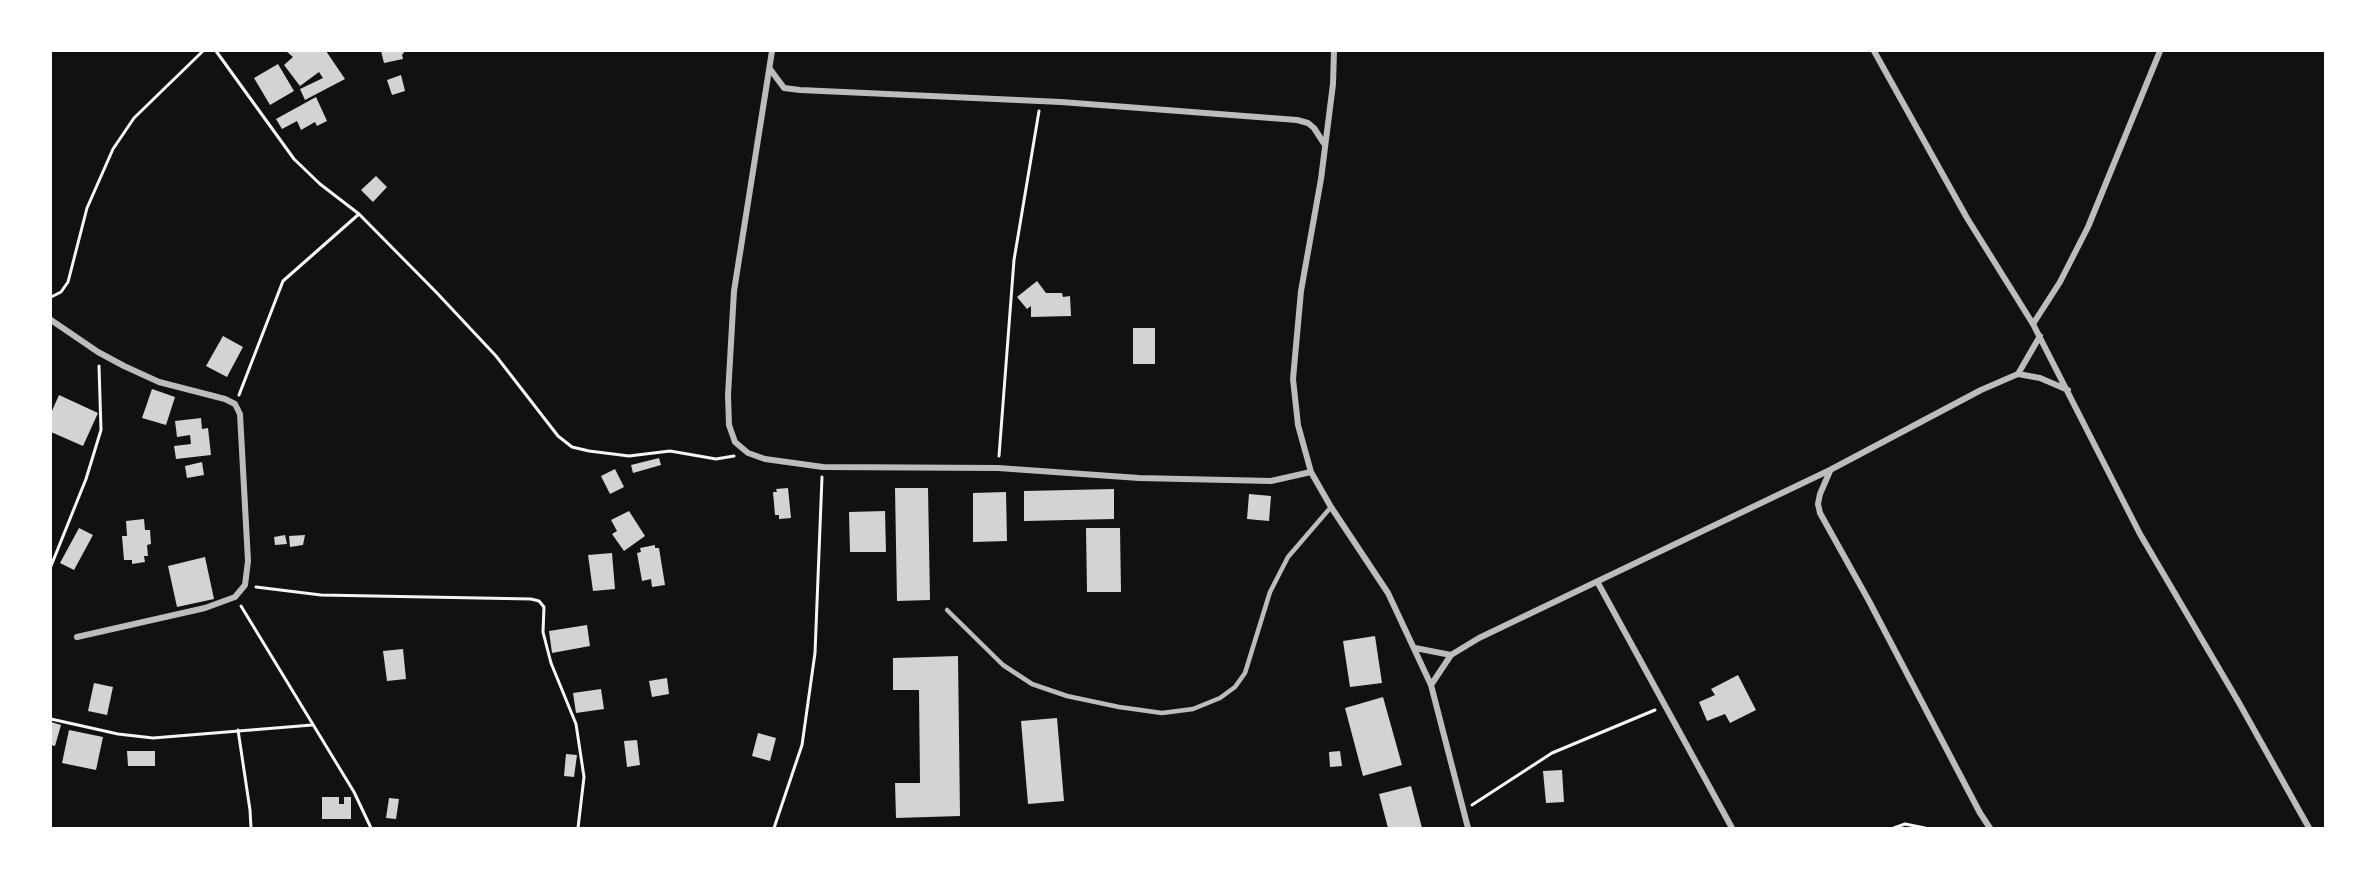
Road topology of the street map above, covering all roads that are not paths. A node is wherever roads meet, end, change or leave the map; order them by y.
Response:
1 (772, 51) edge
2 (1334, 51) edge
3 (1874, 51) edge
4 (2160, 51) edge
5 (770, 69) junction
6 (1325, 146) junction
7 (51, 320) edge
8 (2033, 324) junction
9 (2040, 336) junction
10 (2018, 374) junction
11 (2068, 390) junction
12 (1830, 470) junction
13 (1311, 472) junction
14 (1330, 507) junction
15 (1598, 583) junction
16 (947, 610) dead end
17 (77, 637) dead end
18 (1415, 648) junction
19 (1451, 655) junction
20 (1431, 685) junction
21 (1468, 828) edge
22 (1732, 828) edge
23 (1990, 828) edge
24 (2309, 828) edge

1 - 5 street
2 - 6 street
3 - 8 street
4 - 8 street
5 - 6 street
5 - 13 street
6 - 13 street
7 - 17 street
8 - 9 street
9 - 10 street
9 - 11 street
10 - 11 street
10 - 12 street
11 - 24 street
12 - 15 street
12 - 23 street
13 - 14 street
14 - 16 lane
14 - 18 street
15 - 19 street
15 - 22 street
18 - 19 street
18 - 20 street
19 - 20 street
20 - 21 street

